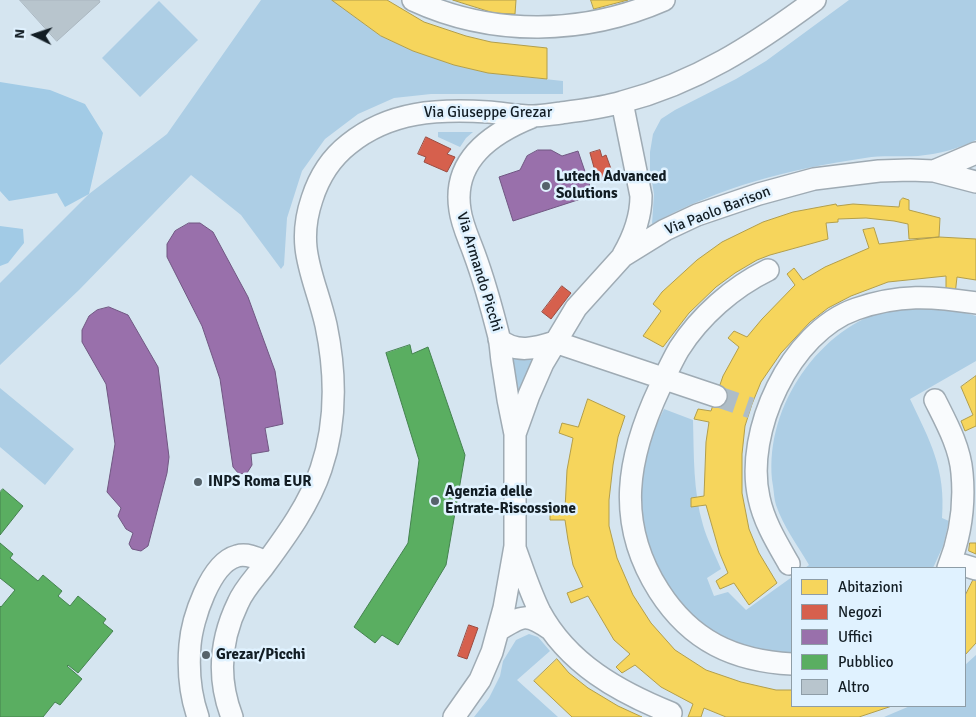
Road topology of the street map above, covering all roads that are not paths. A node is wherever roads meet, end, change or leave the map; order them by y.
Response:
1 (413, 0) edge
2 (664, 0) edge
3 (815, 0) edge
4 (622, 102) junction
5 (535, 116) junction
6 (976, 153) edge
7 (940, 168) junction
8 (976, 182) edge
9 (623, 256) junction
10 (768, 270) dead end
11 (976, 303) edge
12 (500, 339) junction
13 (555, 342) junction
14 (664, 379) junction
15 (716, 396) tunnel mouth
16 (935, 400) dead end
17 (515, 434) junction
18 (515, 546) junction
19 (266, 562) junction
20 (789, 564) dead end
21 (949, 567) edge
22 (954, 567) edge
23 (976, 569) edge
24 (551, 629) junction
25 (498, 630) junction
26 (791, 664) edge
27 (671, 713) dead end
28 (198, 717) edge
29 (232, 717) edge
30 (454, 717) edge

1 - 2 street
3 - 4 street, Via Giuseppe Grezar
4 - 5 street, Via Giuseppe Grezar
4 - 9 street
5 - 12 street, Via Armando Picchi
5 - 19 street, Via Giuseppe Grezar
6 - 7 street
7 - 8 street, Via Paolo Barison
7 - 9 street, Via Paolo Barison
9 - 13 street, Via Paolo Barison
10 - 14 street
11 - 20 street
12 - 13 street
12 - 17 street, Via Armando Picchi
13 - 14 street
13 - 17 street, Via Paolo Barison
14 - 15 street
14 - 26 street
16 - 21 street
17 - 18 street, Via Paolo Barison
18 - 24 street
18 - 25 street, Via Paolo Barison
19 - 28 street
19 - 29 street, Via Giuseppe Grezar
22 - 23 street
24 - 25 street
24 - 27 street
25 - 30 street, Via Paolo Barison

